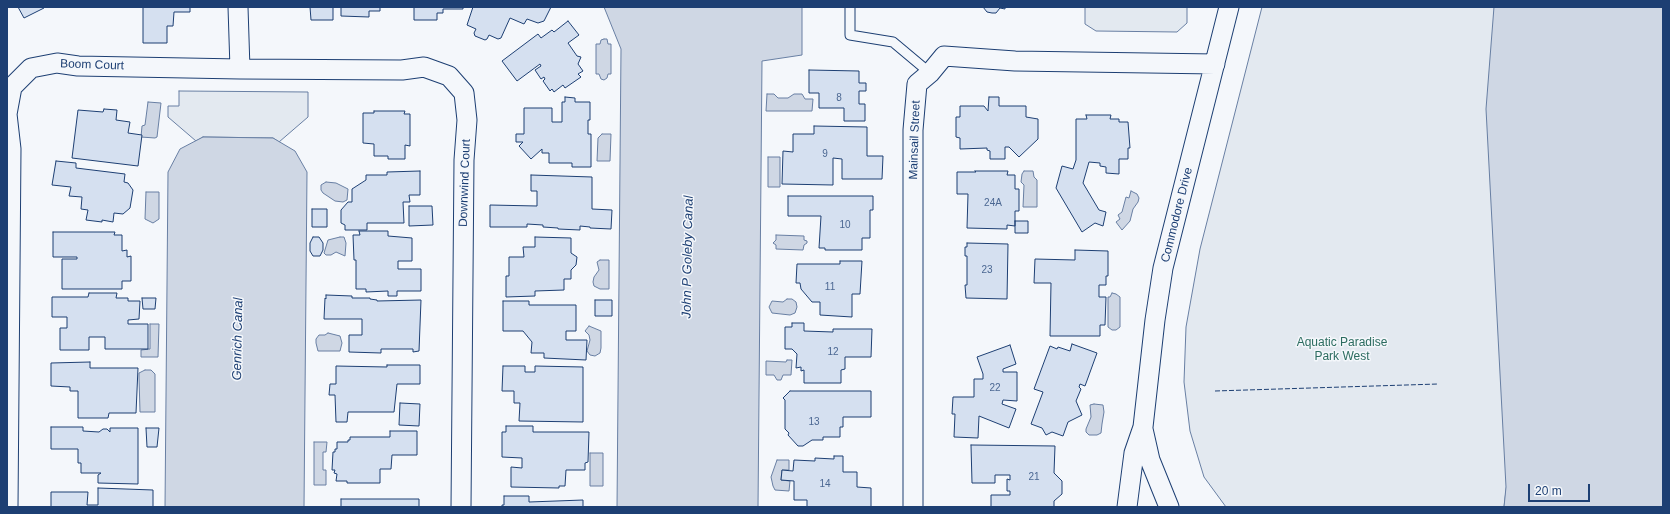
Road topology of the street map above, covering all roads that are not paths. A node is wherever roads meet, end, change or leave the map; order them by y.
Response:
1 (238, 7) edge
2 (850, 7) edge
3 (1230, 7) edge
4 (1215, 64) junction
5 (240, 69) junction
6 (930, 73) junction
7 (1143, 427) junction
8 (8, 507) edge
9 (461, 507) edge
10 (913, 507) edge
11 (1127, 507) edge
12 (1169, 507) edge

1 - 5 street
2 - 6 lane
3 - 4 street, Commodore Drive
4 - 6 street, Mainsail Street
4 - 7 street, Commodore Drive
5 - 8 street, Boom Court
5 - 9 street, Downwind Court
6 - 10 street, Mainsail Street
7 - 11 street, Commodore Drive
7 - 12 street, Commodore Drive

